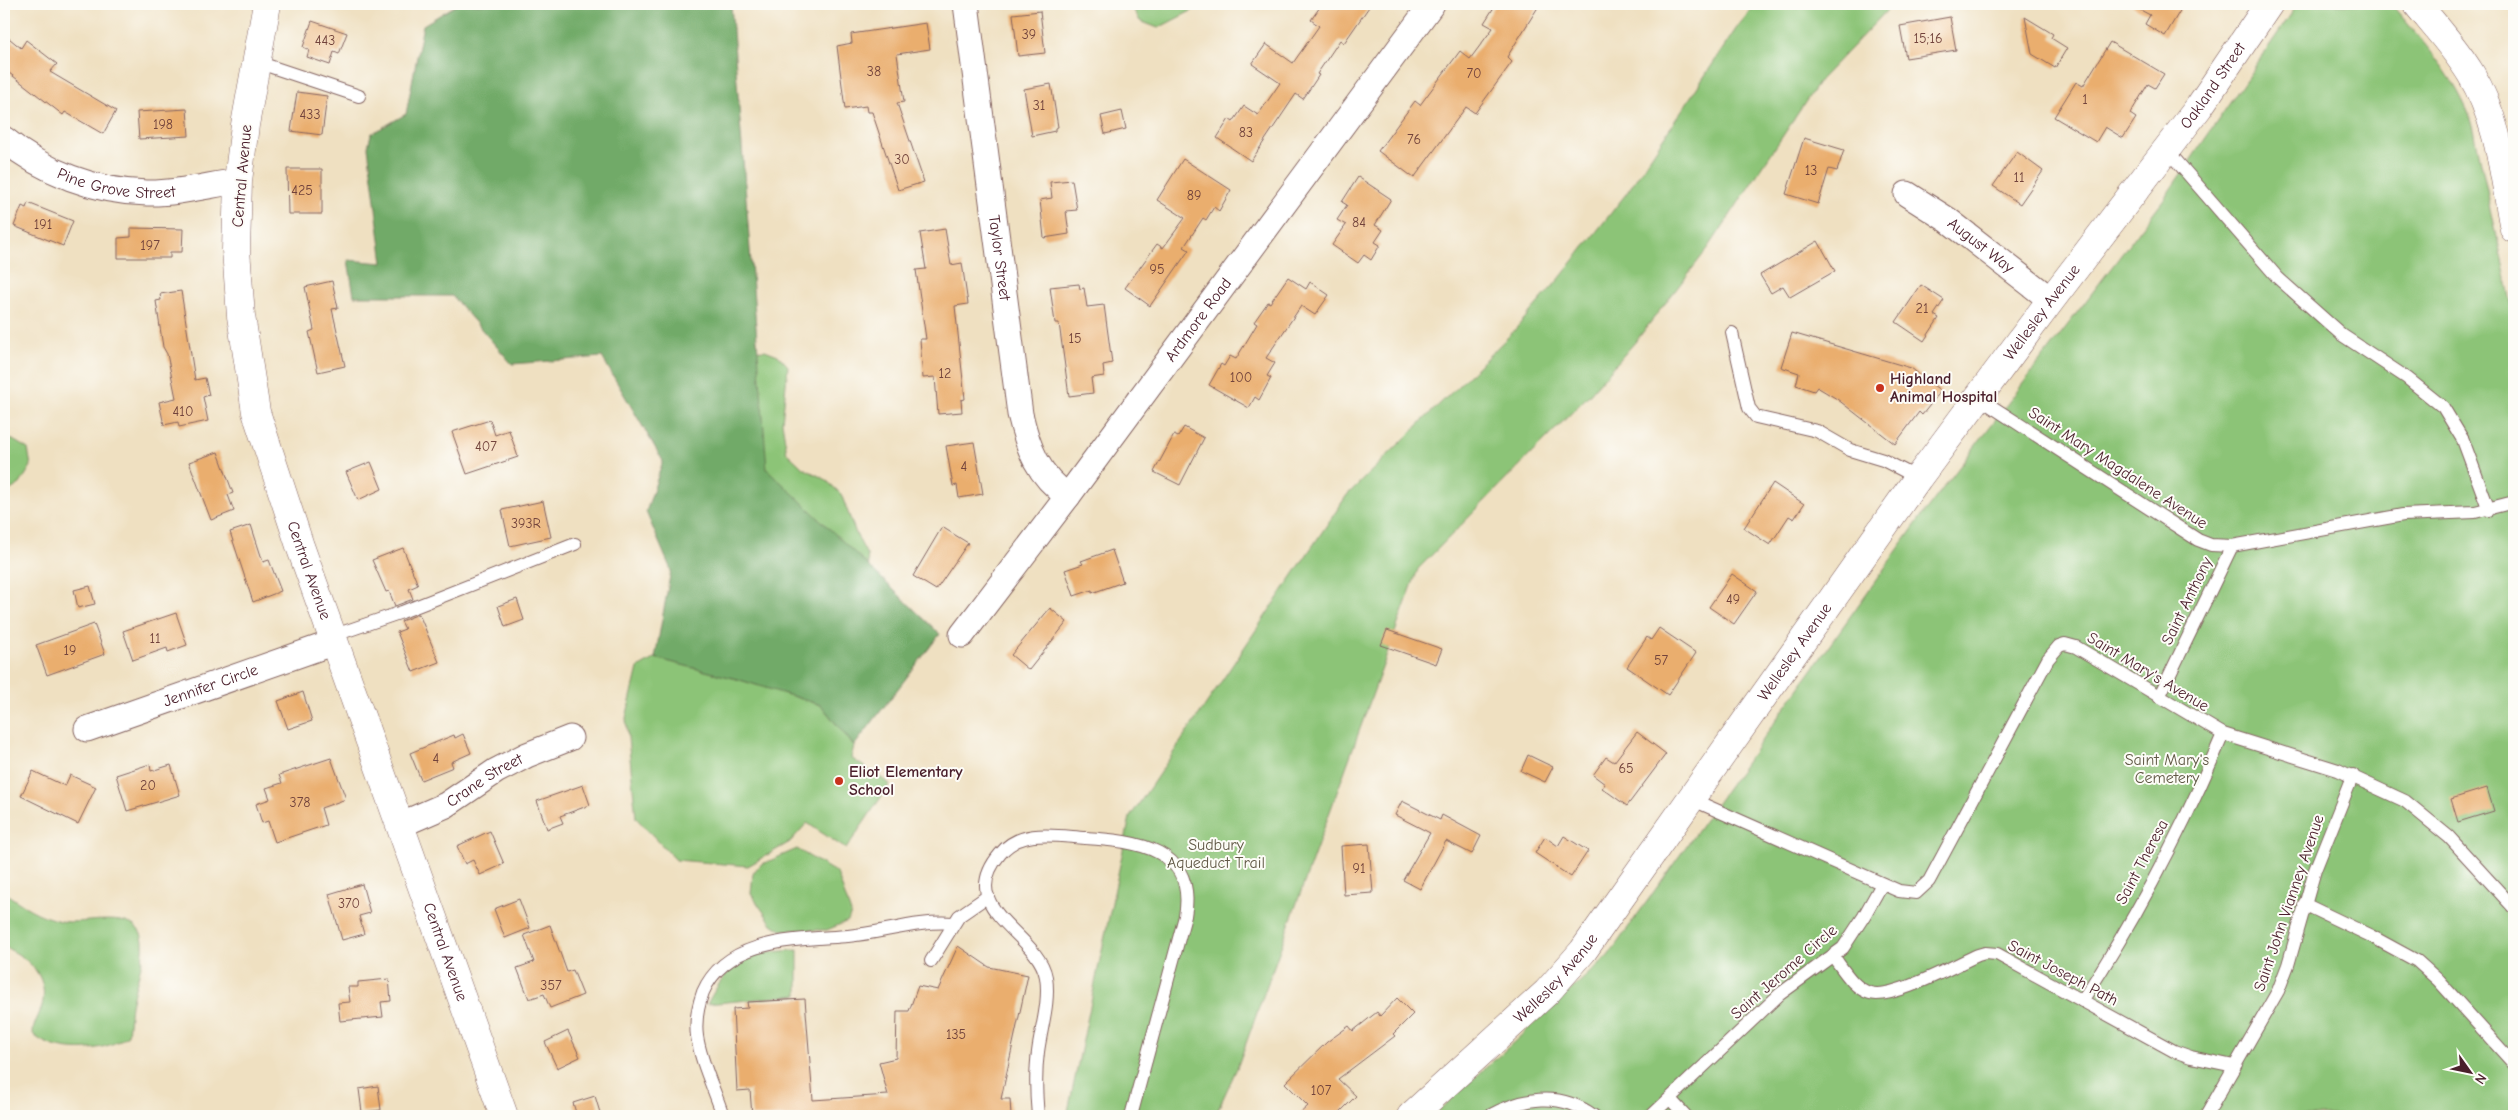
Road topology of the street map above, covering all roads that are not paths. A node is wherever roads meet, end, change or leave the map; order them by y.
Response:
1 (267, 4) edge
2 (966, 4) edge
3 (1432, 4) edge
4 (2269, 4) edge
5 (2417, 4) edge
6 (257, 62) junction
7 (358, 96) dead end
8 (6, 147) edge
9 (2161, 158) junction
10 (238, 181) junction
11 (1907, 194) dead end
12 (2514, 229) edge
13 (2051, 300) junction
14 (1732, 333) dead end
15 (1977, 397) junction
16 (1918, 478) junction
17 (1068, 496) junction
18 (2514, 502) edge
19 (2489, 510) junction
20 (575, 544) dead end
21 (2232, 546) junction
22 (962, 635) dead end
23 (334, 639) junction
24 (2159, 697) junction
25 (88, 729) dead end
26 (2223, 734) junction
27 (570, 738) dead end
28 (2352, 775) junction
29 (1692, 799) junction
30 (400, 825) junction
31 (1882, 884) junction
32 (988, 896) junction
33 (2304, 904) junction
34 (2514, 908) edge
35 (953, 922) junction
36 (1833, 956) junction
37 (931, 961) dead end
38 (2082, 1001) junction
39 (2514, 1064) edge
40 (2234, 1066) junction
41 (1670, 1099) junction
42 (1506, 1112) edge
43 (504, 1116) edge
44 (723, 1116) edge
45 (1038, 1116) edge
46 (1131, 1116) edge
47 (1411, 1116) edge
48 (1489, 1116) edge
49 (1594, 1116) edge
50 (1651, 1116) edge
51 (1686, 1116) edge
52 (2206, 1116) edge

1 - 6 main road, Central Avenue
2 - 17 street, Taylor Street
3 - 17 street, Ardmore Road
4 - 9 main road, Oakland Street
5 - 12 main road
6 - 7 lane
6 - 10 main road, Central Avenue
8 - 10 street, Pine Grove Street
9 - 13 main road, Wellesley Avenue
9 - 19 lane
10 - 23 main road, Central Avenue
11 - 13 street, August Way
13 - 15 main road, Wellesley Avenue
14 - 16 lane
15 - 16 main road, Wellesley Avenue
15 - 21 lane, Saint Mary Magdalene Avenue
16 - 29 main road, Wellesley Avenue
17 - 22 street, Ardmore Road
18 - 19 lane, Saint Mary Magdalene Avenue
19 - 21 lane, Saint Mary Magdalene Avenue
20 - 23 lane
21 - 24 lane, Saint Anthony
23 - 25 street, Jennifer Circle
23 - 30 main road, Central Avenue
24 - 26 lane, Saint Mary's Avenue
24 - 31 lane, Saint Mary's Avenue
26 - 28 lane, Saint Mary's Avenue
26 - 38 lane, Saint Theresa
27 - 30 street, Crane Street
28 - 33 lane, Saint John Vianney Avenue
28 - 34 lane, Saint Mary's Avenue
29 - 31 lane, Saint Mary's Avenue
29 - 47 main road, Wellesley Avenue
30 - 43 main road, Central Avenue
31 - 36 lane, Saint Jerome Circle
32 - 35 lane
32 - 45 lane
32 - 46 lane
33 - 39 lane
33 - 40 lane, Saint John Vianney Avenue
35 - 37 lane
35 - 44 lane
36 - 38 lane, Saint Joseph Path
36 - 41 lane, Saint Jerome Circle
38 - 40 lane, Saint Joseph Path
40 - 52 lane, Saint John Vianney Avenue
41 - 50 lane, Saint Jerome Circle
41 - 51 lane
42 - 48 lane
42 - 49 lane

